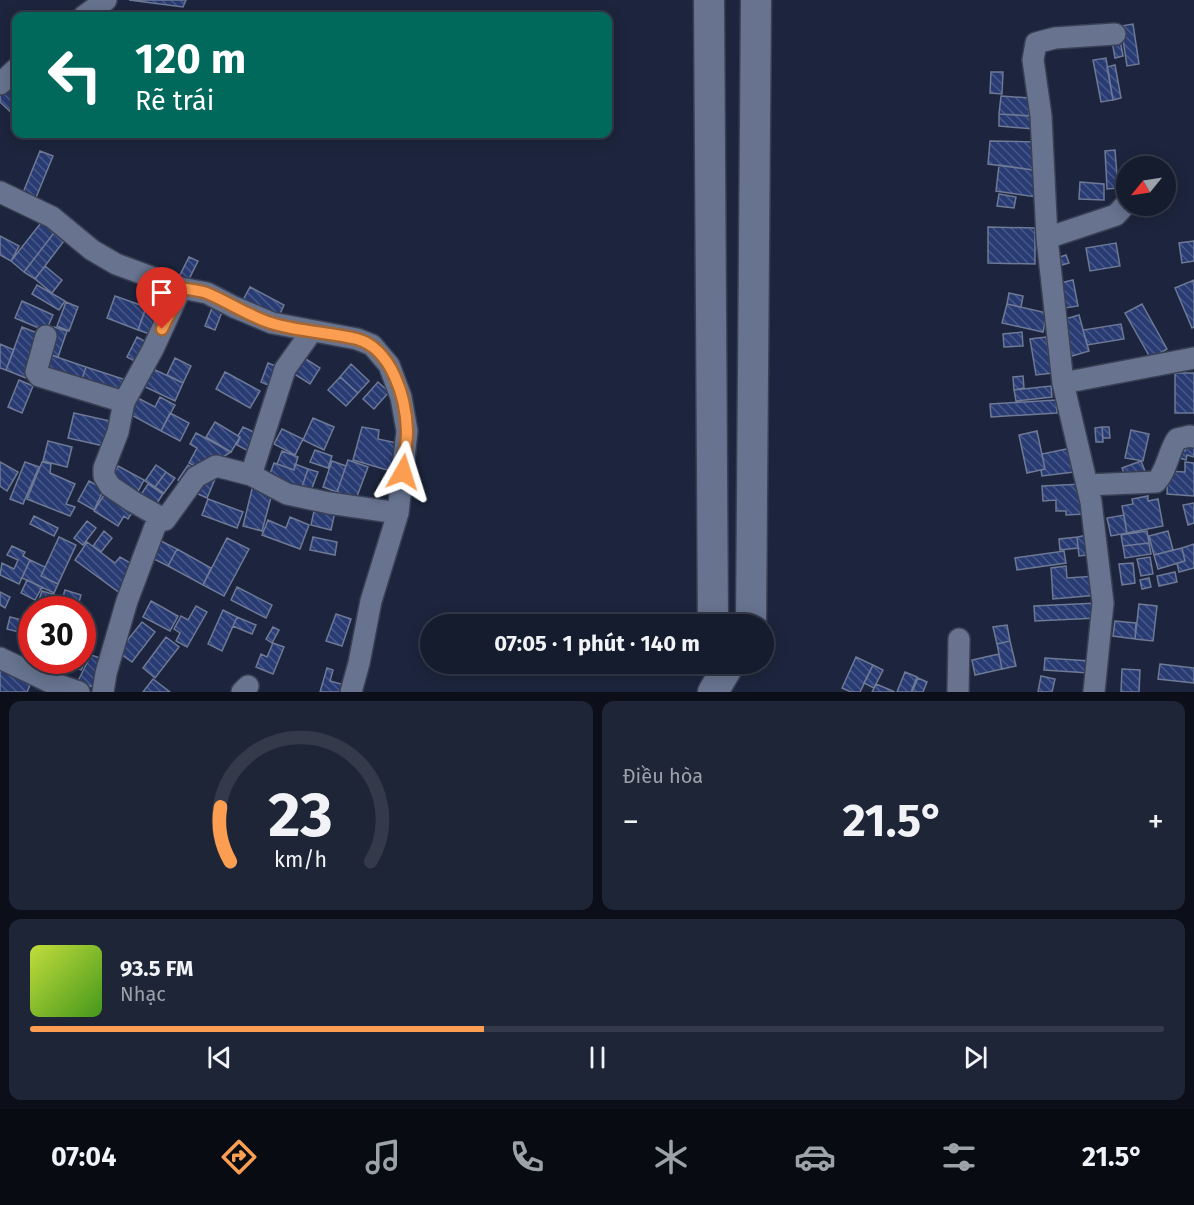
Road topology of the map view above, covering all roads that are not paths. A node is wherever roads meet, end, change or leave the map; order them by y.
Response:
1 (106, 0) edge
2 (709, 0) edge
3 (756, 0) edge
4 (90, 12) edge
5 (1115, 34) dead end
6 (12, 73) edge
7 (0, 84) edge
8 (0, 192) edge
9 (1116, 215) edge
10 (1047, 238) junction
11 (182, 288) junction
12 (312, 332) junction
13 (46, 336) dead end
14 (1194, 358) edge
15 (1063, 383) junction
16 (124, 402) junction
17 (1194, 437) edge
18 (252, 475) junction
19 (1087, 485) junction
20 (398, 513) junction
21 (159, 516) junction
22 (713, 614) edge
23 (751, 614) edge
24 (959, 639) dead end
25 (0, 658) edge
26 (712, 674) edge
27 (724, 674) edge
28 (79, 692) edge
29 (104, 692) edge
30 (351, 692) edge
31 (713, 692) edge
32 (958, 692) edge
33 (1094, 692) edge

1 - 4 street
2 - 22 street
3 - 23 street
5 - 10 street
6 - 7 street
8 - 11 street
9 - 10 street
10 - 15 street
11 - 12 street
11 - 16 street
12 - 18 street
12 - 20 street
13 - 16 street
14 - 15 street
15 - 19 street
16 - 21 street
17 - 19 street
18 - 20 street
18 - 21 street
19 - 33 street
20 - 30 street
21 - 29 street
24 - 32 street
25 - 28 street
26 - 31 street
27 - 31 street

